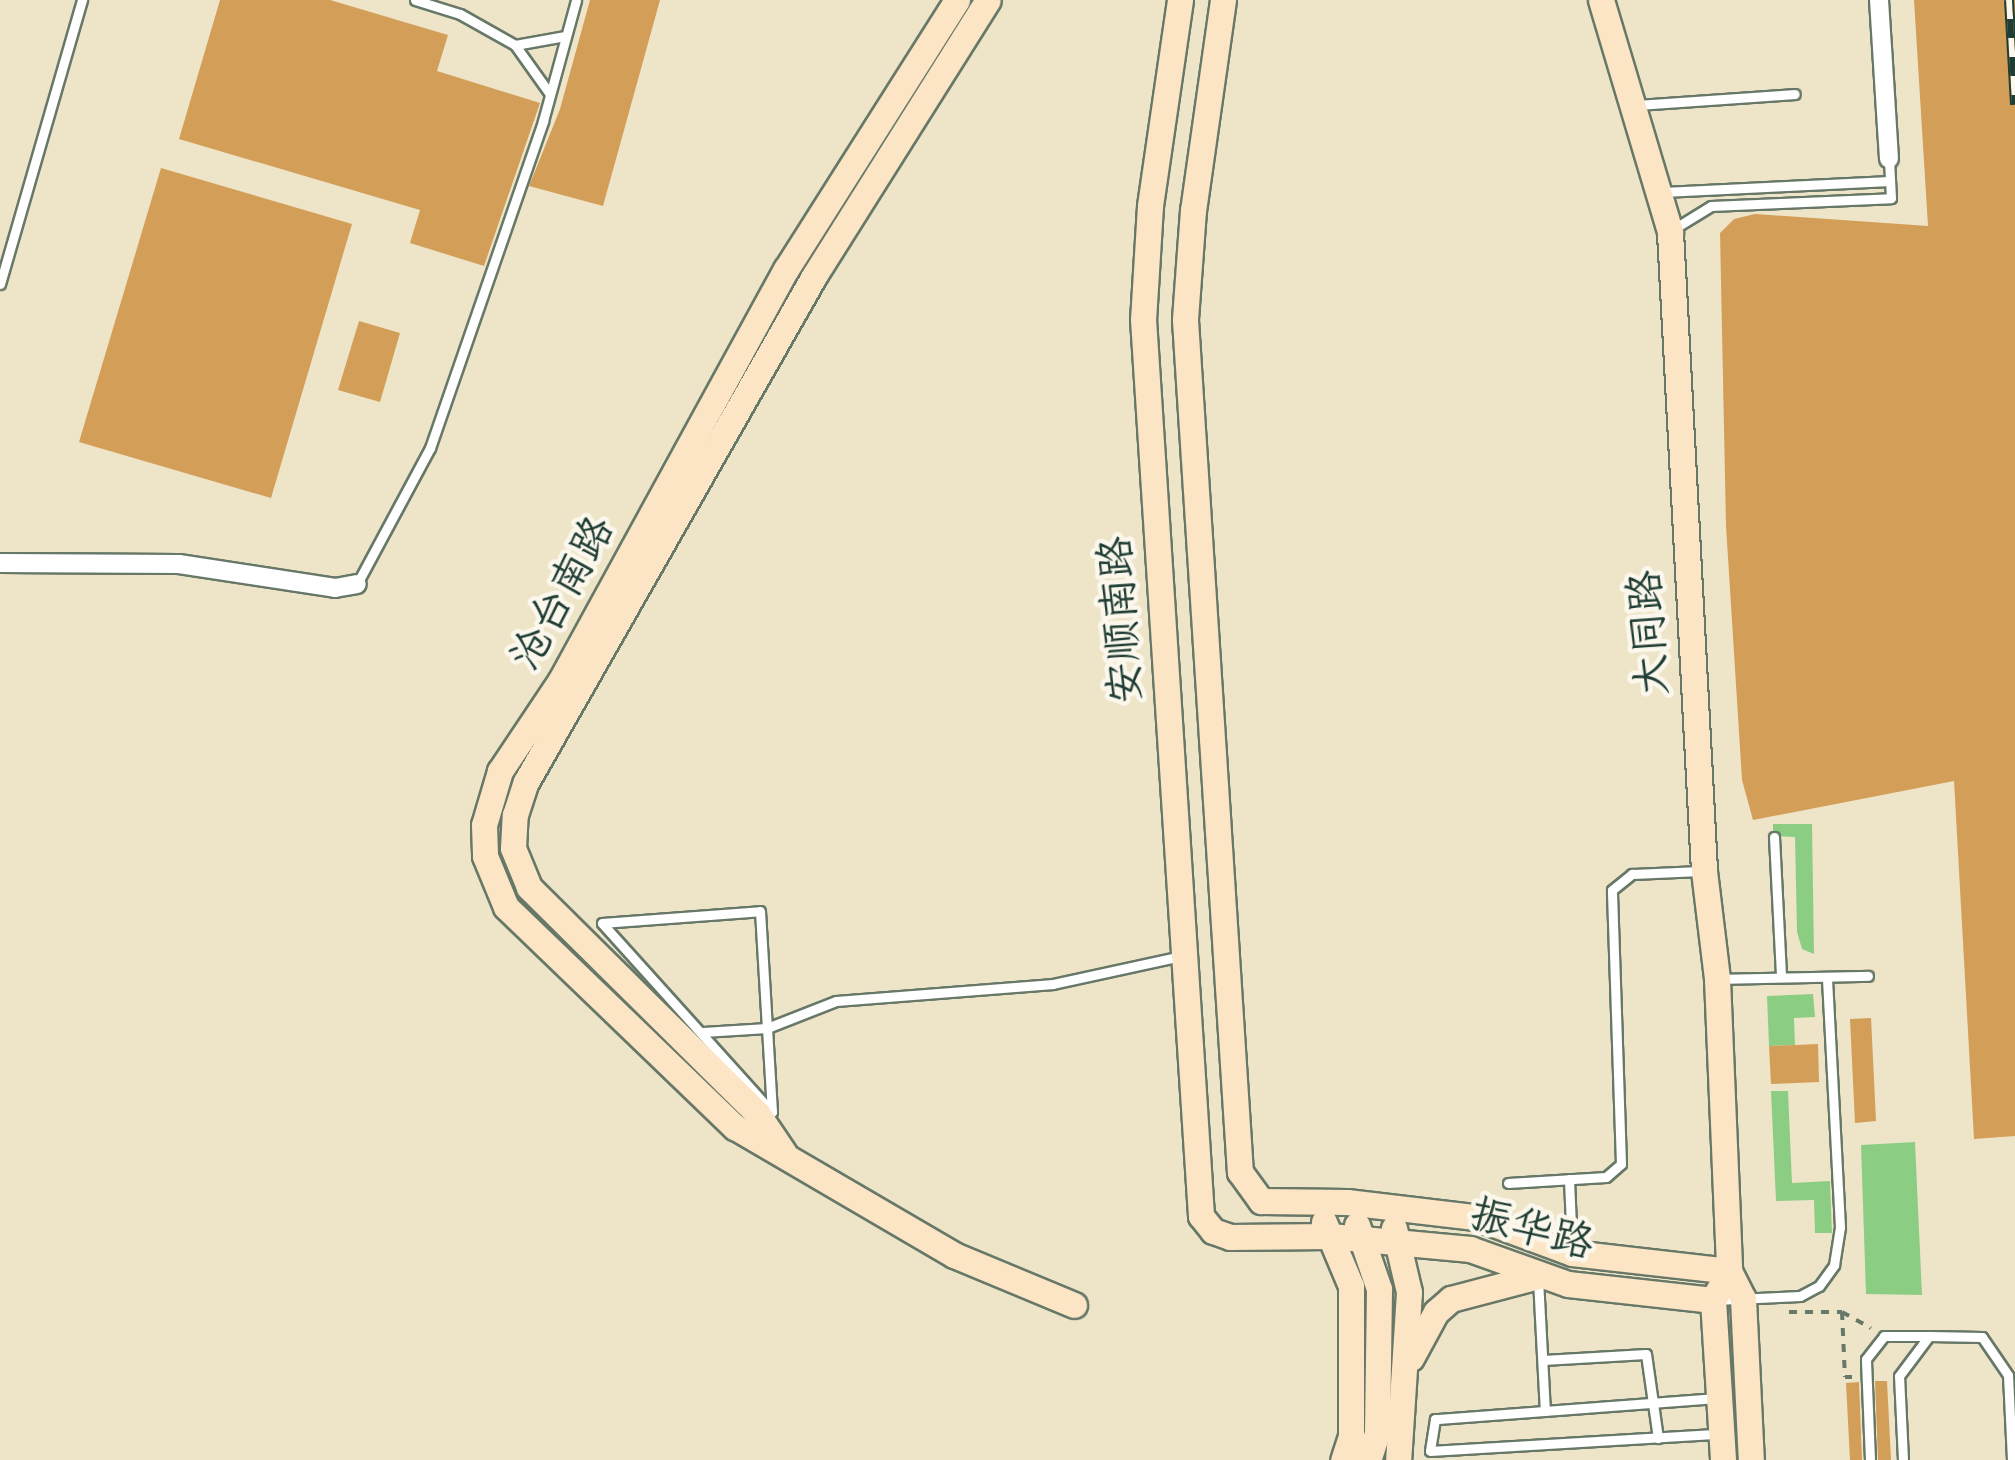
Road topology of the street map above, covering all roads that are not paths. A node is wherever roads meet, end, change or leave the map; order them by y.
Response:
1 (82, 0) edge
2 (414, 0) edge
3 (576, 0) edge
4 (956, 0) edge
5 (988, 0) edge
6 (1180, 0) edge
7 (1224, 0) edge
8 (1602, 0) edge
9 (1879, 0) edge
10 (566, 36) junction
11 (515, 45) junction
12 (1795, 94) dead end
13 (551, 95) junction
14 (1635, 105) junction
15 (1889, 158) joint
16 (1890, 181) junction
17 (1656, 192) junction
18 (1670, 232) junction
19 (0, 284) edge
20 (0, 563) edge
21 (356, 584) joint
22 (1774, 838) dead end
23 (1704, 871) junction
24 (1185, 955) junction
25 (1868, 976) dead end
26 (1827, 977) junction
27 (1781, 978) junction
28 (1717, 979) junction
29 (767, 1028) junction
30 (703, 1032) junction
31 (789, 1162) junction
32 (1569, 1180) junction
33 (1508, 1183) dead end
34 (1261, 1200) joint
35 (1314, 1201) junction
36 (1347, 1202) junction
37 (1385, 1205) junction
38 (1213, 1231) joint
39 (1330, 1236) junction
40 (1363, 1238) junction
41 (1399, 1241) junction
42 (1572, 1253) junction
43 (1729, 1271) junction
44 (1538, 1276) junction
45 (1713, 1300) junction
46 (1743, 1300) junction
47 (1074, 1305) dead end
48 (1929, 1336) junction
49 (1543, 1360) junction
50 (1408, 1362) junction
51 (1720, 1398) junction
52 (1655, 1403) junction
53 (1546, 1411) junction
54 (1658, 1438) junction
55 (1722, 1447) edge
56 (1343, 1460) edge
57 (1368, 1460) edge
58 (1398, 1460) edge
59 (1751, 1460) edge
60 (1870, 1460) edge
61 (1903, 1460) edge
62 (2012, 1460) edge

1 - 19 lane
2 - 11 lane
3 - 10 lane
4 - 31 street, 沧台南路
5 - 31 street, 沧台南路
6 - 24 street, 安顺南路
7 - 34 street, 安顺南路
8 - 14 street, 大同路
9 - 15 street
10 - 11 lane
10 - 13 lane
11 - 13 lane
12 - 14 lane
13 - 21 lane
14 - 17 street, 大同路
15 - 16 lane
16 - 17 lane
16 - 18 lane
17 - 18 street, 大同路
18 - 23 street, 大同路
20 - 21 street
22 - 27 lane
23 - 28 street, 大同路
23 - 32 lane
24 - 29 lane
24 - 38 street, 安顺南路
25 - 26 lane
26 - 27 lane
26 - 46 lane
27 - 28 lane
28 - 43 street, 大同路
29 - 30 lane
29 - 30 lane
29 - 30 lane
31 - 47 street, 沧台南路
32 - 33 lane
32 - 42 lane
34 - 35 street, 振华路
35 - 36 street, 振华路
35 - 39 street
36 - 37 street, 振华路
36 - 40 street
37 - 41 street
37 - 42 street, 振华路
38 - 39 street, 振华路
39 - 40 street, 振华路
39 - 56 street
40 - 41 street, 振华路
40 - 57 street
41 - 44 street, 振华路
41 - 50 street
42 - 43 street, 振华路
43 - 45 street
43 - 46 street, 大同路
44 - 45 street, 振华路
44 - 49 lane
44 - 50 street
45 - 46 lane
45 - 51 street
46 - 59 street, 大同路
48 - 60 lane
48 - 61 lane
48 - 62 lane
49 - 52 lane
49 - 53 lane
50 - 58 street
51 - 52 lane
51 - 55 street
52 - 53 lane
52 - 54 lane
53 - 54 lane
54 - 55 lane

